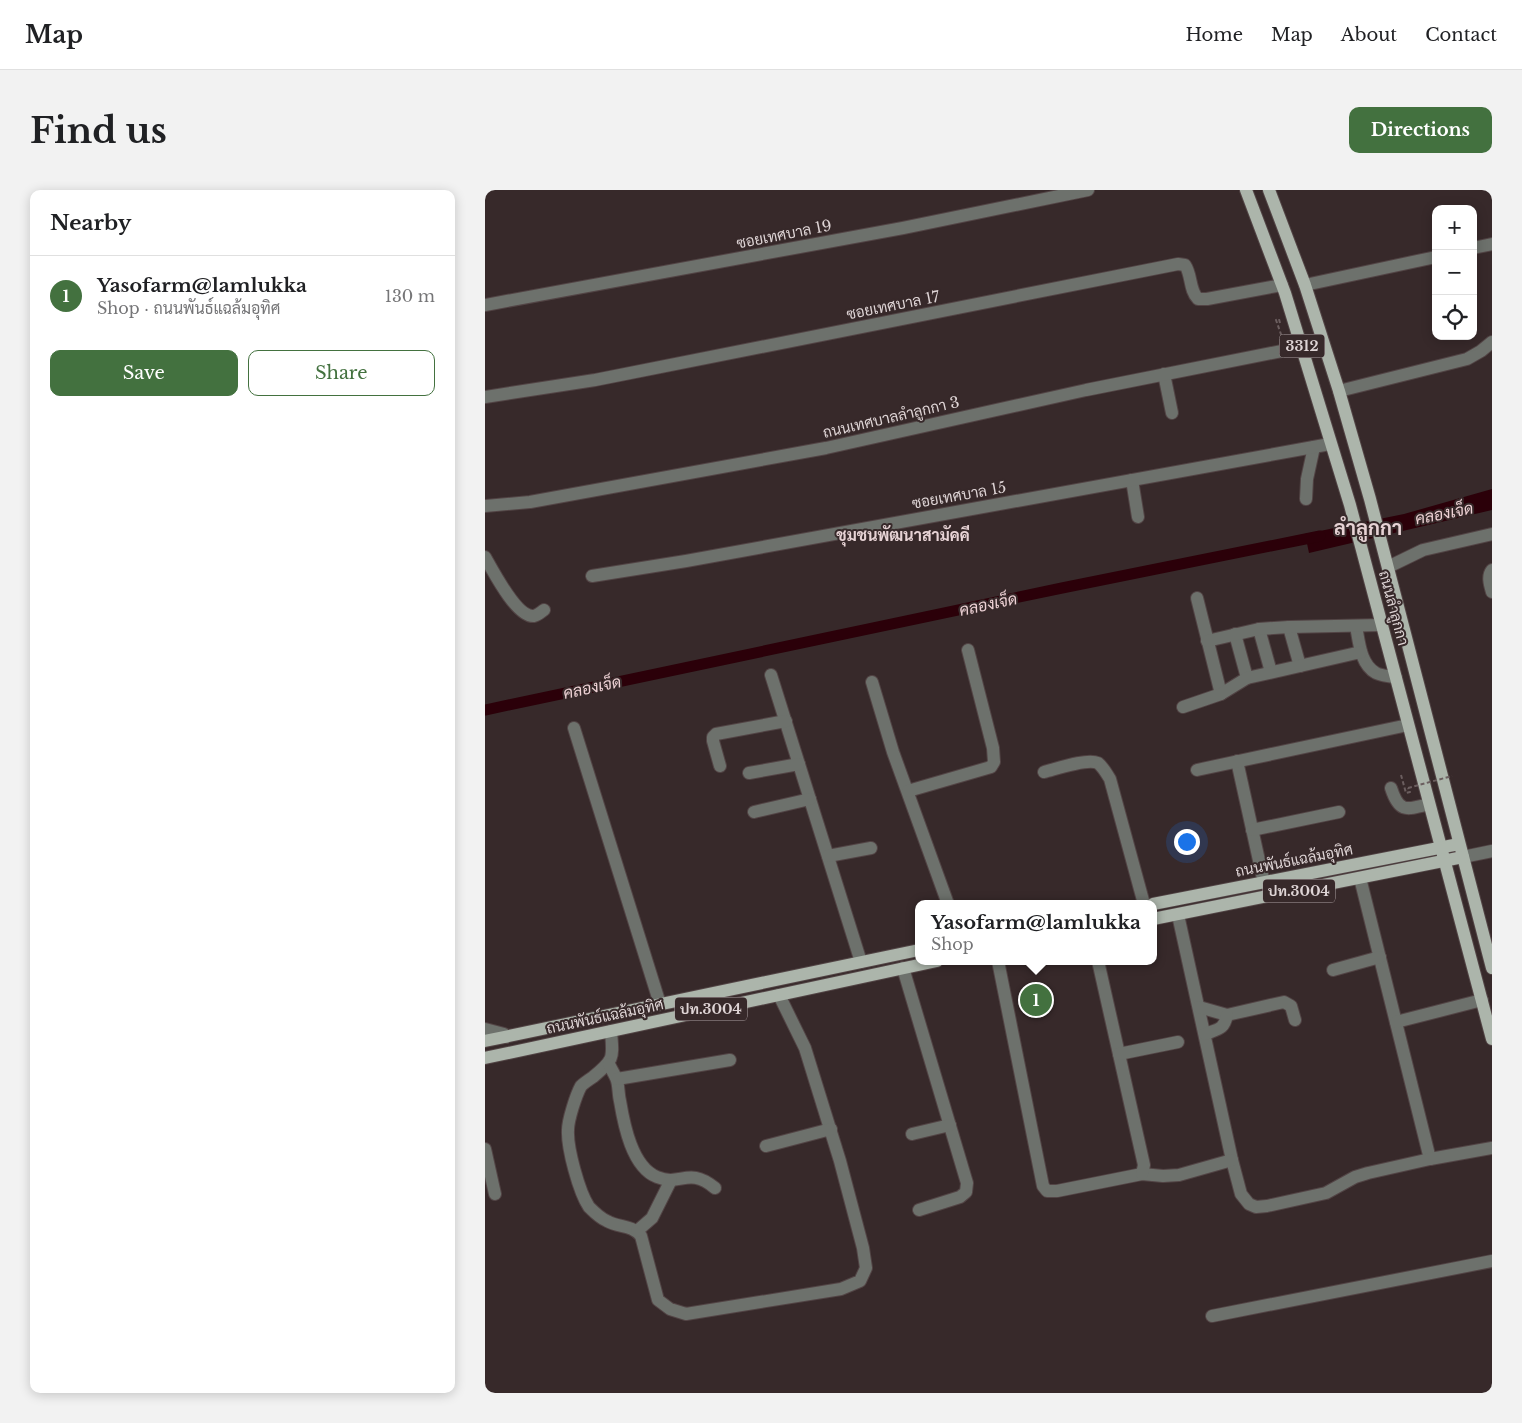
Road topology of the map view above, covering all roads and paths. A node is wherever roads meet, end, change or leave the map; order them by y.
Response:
1 (1088, 190) edge
2 (1246, 190) edge
3 (1269, 190) edge
4 (1492, 244) edge
5 (1477, 247) edge
6 (1432, 258) edge
7 (1282, 285) junction
8 (1305, 285) junction
9 (485, 305) edge
10 (1281, 323) dead end
11 (1284, 342) dead end
12 (1492, 342) edge
13 (1302, 347) junction
14 (1164, 374) junction
15 (1339, 391) junction
16 (485, 397) edge
17 (1172, 413) dead end
18 (1330, 444) junction
19 (1314, 447) junction
20 (1132, 480) junction
21 (1306, 499) dead end
22 (485, 506) edge
23 (1138, 517) dead end
24 (1492, 534) edge
25 (485, 557) edge
26 (1388, 565) junction
27 (1492, 570) edge
28 (592, 576) dead end
29 (1492, 592) edge
30 (1197, 598) dead end
31 (544, 610) dead end
32 (1381, 625) junction
33 (1356, 626) junction
34 (1289, 627) junction
35 (1259, 629) junction
36 (1235, 634) junction
37 (1207, 641) junction
38 (968, 650) dead end
39 (1361, 652) junction
40 (1300, 666) junction
41 (1271, 672) junction
42 (771, 675) dead end
43 (1247, 678) junction
44 (1396, 678) junction
45 (872, 682) dead end
46 (1221, 694) junction
47 (1183, 707) dead end
48 (786, 721) junction
49 (1408, 725) junction
50 (574, 728) dead end
51 (1237, 761) junction
52 (799, 764) junction
53 (720, 766) dead end
54 (1197, 770) dead end
55 (1044, 772) dead end
56 (749, 773) dead end
57 (1401, 775) dead end
58 (1452, 776) dead end
59 (1391, 788) dead end
60 (908, 791) junction
61 (810, 799) junction
62 (1429, 804) junction
63 (754, 812) dead end
64 (1339, 812) dead end
65 (1252, 830) junction
66 (1459, 844) junction
67 (871, 848) dead end
68 (1440, 848) junction
69 (1492, 851) edge
70 (828, 856) junction
71 (1463, 857) junction
72 (1444, 862) junction
73 (1360, 878) junction
74 (1264, 883) junction
75 (947, 900) edge
76 (1143, 900) edge
77 (1157, 903) edge
78 (1178, 915) junction
79 (1157, 919) edge
80 (915, 951) edge
81 (1380, 958) junction
82 (861, 962) junction
83 (918, 965) edge
84 (998, 965) edge
85 (1099, 965) edge
86 (903, 968) junction
87 (1492, 968) edge
88 (1333, 970) dead end
89 (779, 995) junction
90 (1482, 1000) junction
91 (660, 1004) junction
92 (1199, 1007) junction
93 (1227, 1015) junction
94 (1295, 1020) dead end
95 (1396, 1022) junction
96 (485, 1029) edge
97 (611, 1031) junction
98 (1205, 1034) junction
99 (506, 1037) junction
100 (1492, 1040) edge
101 (485, 1041) edge
102 (1178, 1042) dead end
103 (1119, 1054) junction
104 (485, 1058) edge
105 (730, 1060) dead end
106 (609, 1064) junction
107 (617, 1079) junction
108 (949, 1125) junction
109 (831, 1129) junction
110 (911, 1134) dead end
111 (766, 1146) dead end
112 (1492, 1148) edge
113 (485, 1149) edge
114 (1430, 1159) junction
115 (1232, 1160) junction
116 (1142, 1174) junction
117 (671, 1180) junction
118 (715, 1188) dead end
119 (495, 1194) dead end
120 (919, 1210) dead end
121 (637, 1231) junction
122 (1492, 1261) edge
123 (1211, 1316) dead end

1 - 9 street, ซอยเทศบาล 19
2 - 7 main road, ถนนลำลูกกา / 3312
3 - 8 main road, ถนนลำลูกกา / 3312
4 - 5 street
6 - 8 street
7 - 13 main road, ถนนลำลูกกา / 3312
7 - 16 street, ซอยเทศบาล 17
8 - 15 main road, ถนนลำลูกกา / 3312
10 - 11 path
12 - 15 street
13 - 14 street, ถนนเทศบาลลำลูกกา 3
13 - 18 main road, ถนนลำลูกกา / 3312
14 - 17 street
14 - 22 street, ถนนเทศบาลลำลูกกา 3
15 - 26 main road, ถนนลำลูกกา / 3312
18 - 19 street, ซอยเทศบาล 15
18 - 32 main road, ถนนลำลูกกา / 3312
19 - 20 street, ซอยเทศบาล 15
19 - 21 street
20 - 23 street
20 - 28 street, ซอยเทศบาล 15
24 - 26 street
25 - 31 street
26 - 66 main road, ถนนลำลูกกา / 3312
27 - 29 street
30 - 37 street
32 - 33 street
32 - 44 main road, ถนนลำลูกกา / 3312
33 - 34 street
33 - 39 street
34 - 35 street
34 - 40 street
35 - 36 street
35 - 41 street
36 - 37 street
36 - 43 street
37 - 46 street
38 - 60 street
39 - 40 street
39 - 44 street
40 - 41 street
41 - 43 street
42 - 48 street
43 - 46 street
44 - 49 main road, ถนนลำลูกกา / 3312
45 - 60 street
46 - 47 street
48 - 52 street
48 - 53 street
49 - 51 street
49 - 62 main road, ถนนลำลูกกา / 3312
50 - 91 street
51 - 54 street
51 - 65 street
52 - 56 street
52 - 61 street
55 - 76 street
57 - 58 path, bridge
59 - 62 street
60 - 75 street
61 - 63 street
61 - 70 street
62 - 68 main road, ถนนลำลูกกา / 3312
64 - 65 street
65 - 74 street
66 - 68 main road, ปท.3004
66 - 71 main road, ถนนลำลูกกา / 3312
67 - 70 street
68 - 72 main road, ถนนลำลูกกา / 3312
68 - 74 main road, ถนนพันธ์แฉล้มอุทิศ / ปท.3004
69 - 71 street
70 - 82 street
71 - 72 main road, ปท.3004
71 - 87 main road, ถนนลำลูกกา / 3312
72 - 73 main road, ถนนพันธ์แฉล้มอุทิศ / ปท.3004
72 - 90 main road, ถนนลำลูกกา / 3312
73 - 78 main road, ถนนพันธ์แฉล้มอุทิศ / ปท.3004
73 - 81 street
74 - 77 main road, ถนนพันธ์แฉล้มอุทิศ / ปท.3004
78 - 79 main road, ถนนพันธ์แฉล้มอุทิศ / ปท.3004
78 - 92 street
80 - 82 main road, ถนนพันธ์แฉล้มอุทิศ / ปท.3004
81 - 88 street
81 - 95 street
82 - 91 main road, ถนนพันธ์แฉล้มอุทิศ / ปท.3004
83 - 86 main road, ถนนพันธ์แฉล้มอุทิศ / ปท.3004
84 - 116 street
85 - 103 street
86 - 89 main road, ถนนพันธ์แฉล้มอุทิศ / ปท.3004
86 - 108 street
89 - 97 main road, ถนนพันธ์แฉล้มอุทิศ / ปท.3004
89 - 109 street
90 - 95 street
90 - 100 main road, ถนนลำลูกกา / 3312
91 - 99 main road, ถนนพันธ์แฉล้มอุทิศ / ปท.3004
92 - 93 street
92 - 98 street
93 - 94 street
93 - 98 street
95 - 114 street
96 - 99 street
97 - 104 main road, ถนนพันธ์แฉล้มอุทิศ / ปท.3004
97 - 106 street
98 - 115 street
99 - 101 main road, ถนนพันธ์แฉล้มอุทิศ / ปท.3004
102 - 103 street
103 - 116 street
105 - 107 street
106 - 107 street
106 - 121 street
107 - 117 street
108 - 110 street
108 - 120 street
109 - 111 street
109 - 121 street
112 - 114 street
113 - 119 street
114 - 115 street
115 - 116 street
117 - 118 street
117 - 121 street
122 - 123 street

